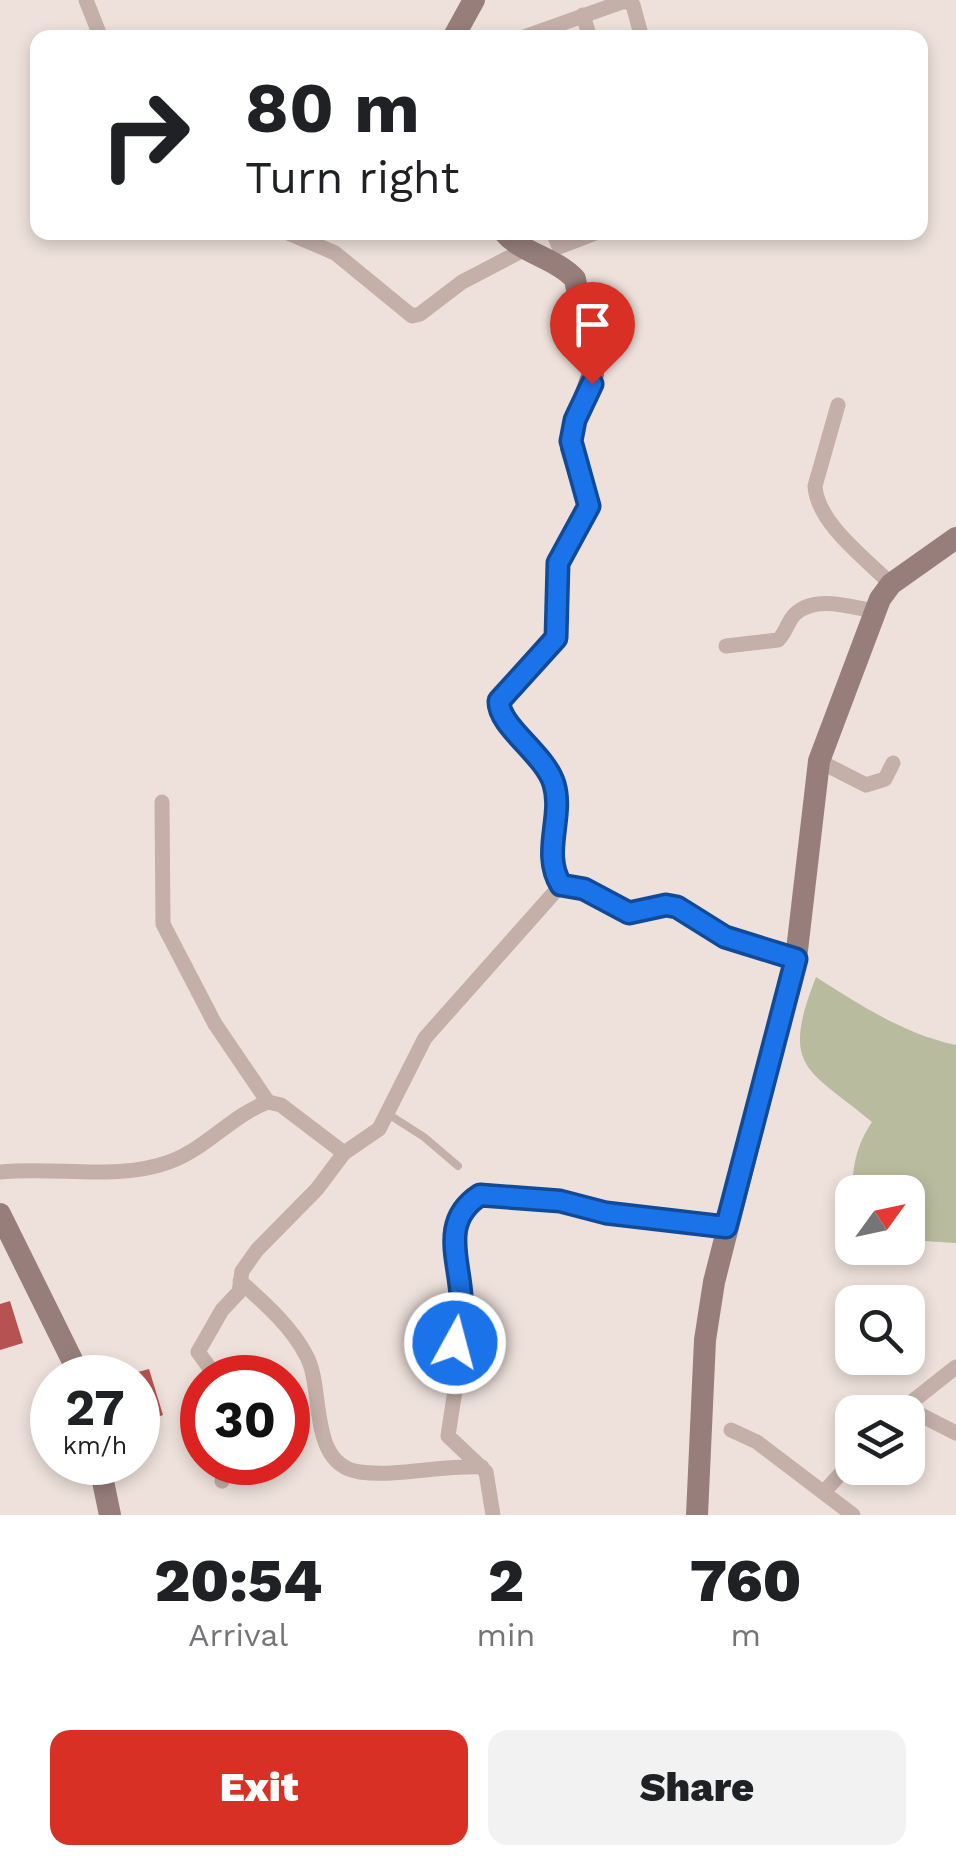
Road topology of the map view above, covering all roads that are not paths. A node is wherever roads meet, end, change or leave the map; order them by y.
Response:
1 (86, 0) edge
2 (474, 0) edge
3 (582, 15) junction
4 (98, 30) edge
5 (458, 30) edge
6 (545, 30) edge
7 (587, 30) edge
8 (639, 30) edge
9 (305, 240) edge
10 (510, 240) edge
11 (556, 240) edge
12 (577, 240) edge
13 (528, 247) junction
14 (838, 405) dead end
15 (956, 538) edge
16 (891, 584) junction
17 (874, 611) junction
18 (726, 646) dead end
19 (819, 762) junction
20 (894, 763) dead end
21 (162, 802) dead end
22 (561, 885) junction
23 (796, 959) junction
24 (268, 1102) junction
25 (388, 1114) junction
26 (344, 1153) junction
27 (458, 1166) dead end
28 (0, 1172) edge
29 (0, 1214) edge
30 (726, 1227) junction
31 (240, 1281) junction
32 (70, 1355) edge
33 (200, 1355) edge
34 (956, 1368) edge
35 (921, 1395) edge
36 (925, 1420) edge
37 (731, 1430) dead end
38 (956, 1433) edge
39 (482, 1467) junction
40 (835, 1480) edge
41 (103, 1485) edge
42 (824, 1492) junction
43 (110, 1515) edge
44 (493, 1515) edge
45 (697, 1515) edge
46 (853, 1515) edge

1 - 4 street
2 - 5 street
3 - 6 street
3 - 7 street
3 - 8 street
9 - 13 street
10 - 13 street
11 - 12 street
13 - 22 street
14 - 16 street
15 - 16 street
16 - 17 street
17 - 18 street
17 - 19 street
19 - 20 street
19 - 23 street
21 - 24 street
22 - 23 street
22 - 25 street
23 - 30 street
24 - 26 street
24 - 28 street
25 - 26 street
25 - 27 lane
26 - 31 street
29 - 32 street
30 - 39 street
30 - 45 street
31 - 33 street
31 - 39 street
34 - 35 street
36 - 38 street
37 - 42 street
39 - 44 street
40 - 42 street
41 - 43 street
42 - 46 street

